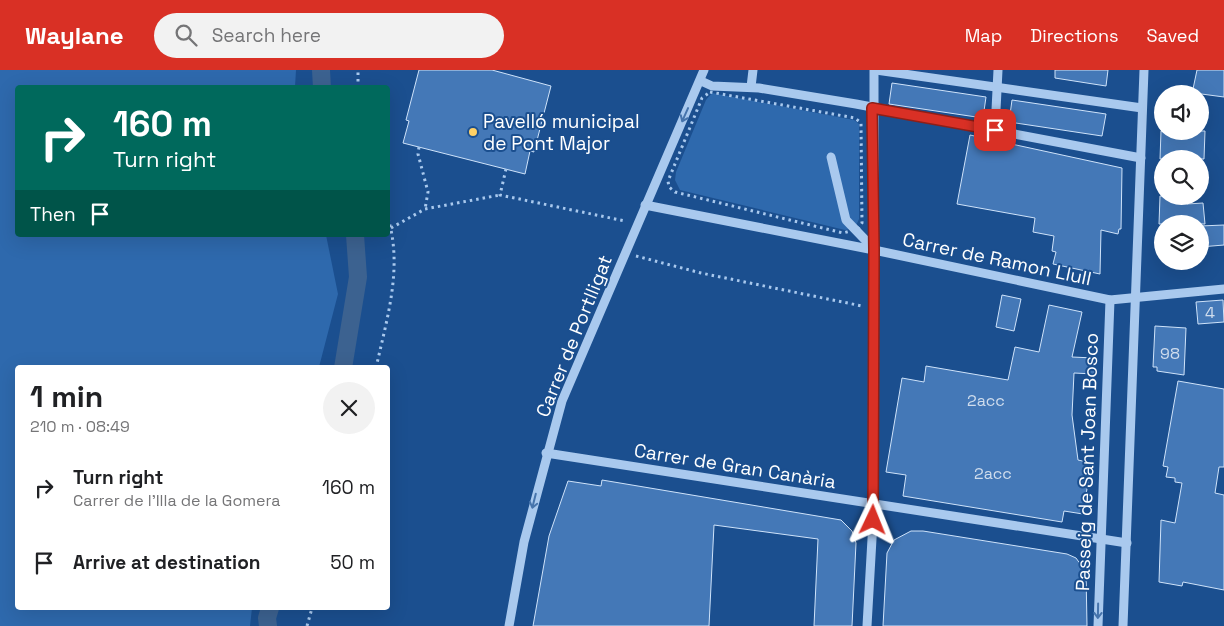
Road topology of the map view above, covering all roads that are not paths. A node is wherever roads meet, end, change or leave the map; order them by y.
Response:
1 (704, 70) edge
2 (753, 70) edge
3 (875, 70) edge
4 (998, 70) edge
5 (1144, 70) edge
6 (701, 81) junction
7 (996, 86) junction
8 (751, 87) junction
9 (872, 108) junction
10 (1142, 108) junction
11 (995, 130) junction
12 (831, 156) dead end
13 (1141, 158) junction
14 (645, 205) junction
15 (874, 250) junction
16 (1224, 289) edge
17 (1136, 297) junction
18 (1110, 300) junction
19 (546, 454) junction
20 (874, 504) junction
21 (1100, 540) junction
22 (1127, 543) junction
23 (510, 626) edge
24 (867, 626) edge
25 (1098, 626) edge
26 (1123, 626) edge

1 - 6 street, Carrer de Portlligat
2 - 8 street
3 - 7 street
3 - 9 street
4 - 7 street
5 - 10 street
6 - 8 street
6 -> 14 street, Carrer de Portlligat
7 - 10 street
7 - 11 street
8 - 9 street
9 - 11 street
9 - 15 street
10 - 13 street
11 - 13 street
12 - 15 street
13 - 17 street
14 - 15 street, Carrer de Ramon Llull
14 - 19 street, Carrer de Portlligat
15 - 18 street, Carrer de Ramon Llull
15 - 20 street
16 - 17 street, Carrer de Ramon Llull
17 - 18 street, Carrer de Ramon Llull
17 - 22 street
18 - 21 street, Passeig de Sant Joan Bosco
19 - 20 street, Carrer de Gran Canària
19 -> 23 street, Carrer de Portlligat
20 - 21 street, Carrer de Gran Canària
20 - 24 street
21 - 22 street, Carrer de Gran Canària
21 -> 25 street, Passeig de Sant Joan Bosco
22 - 26 street

